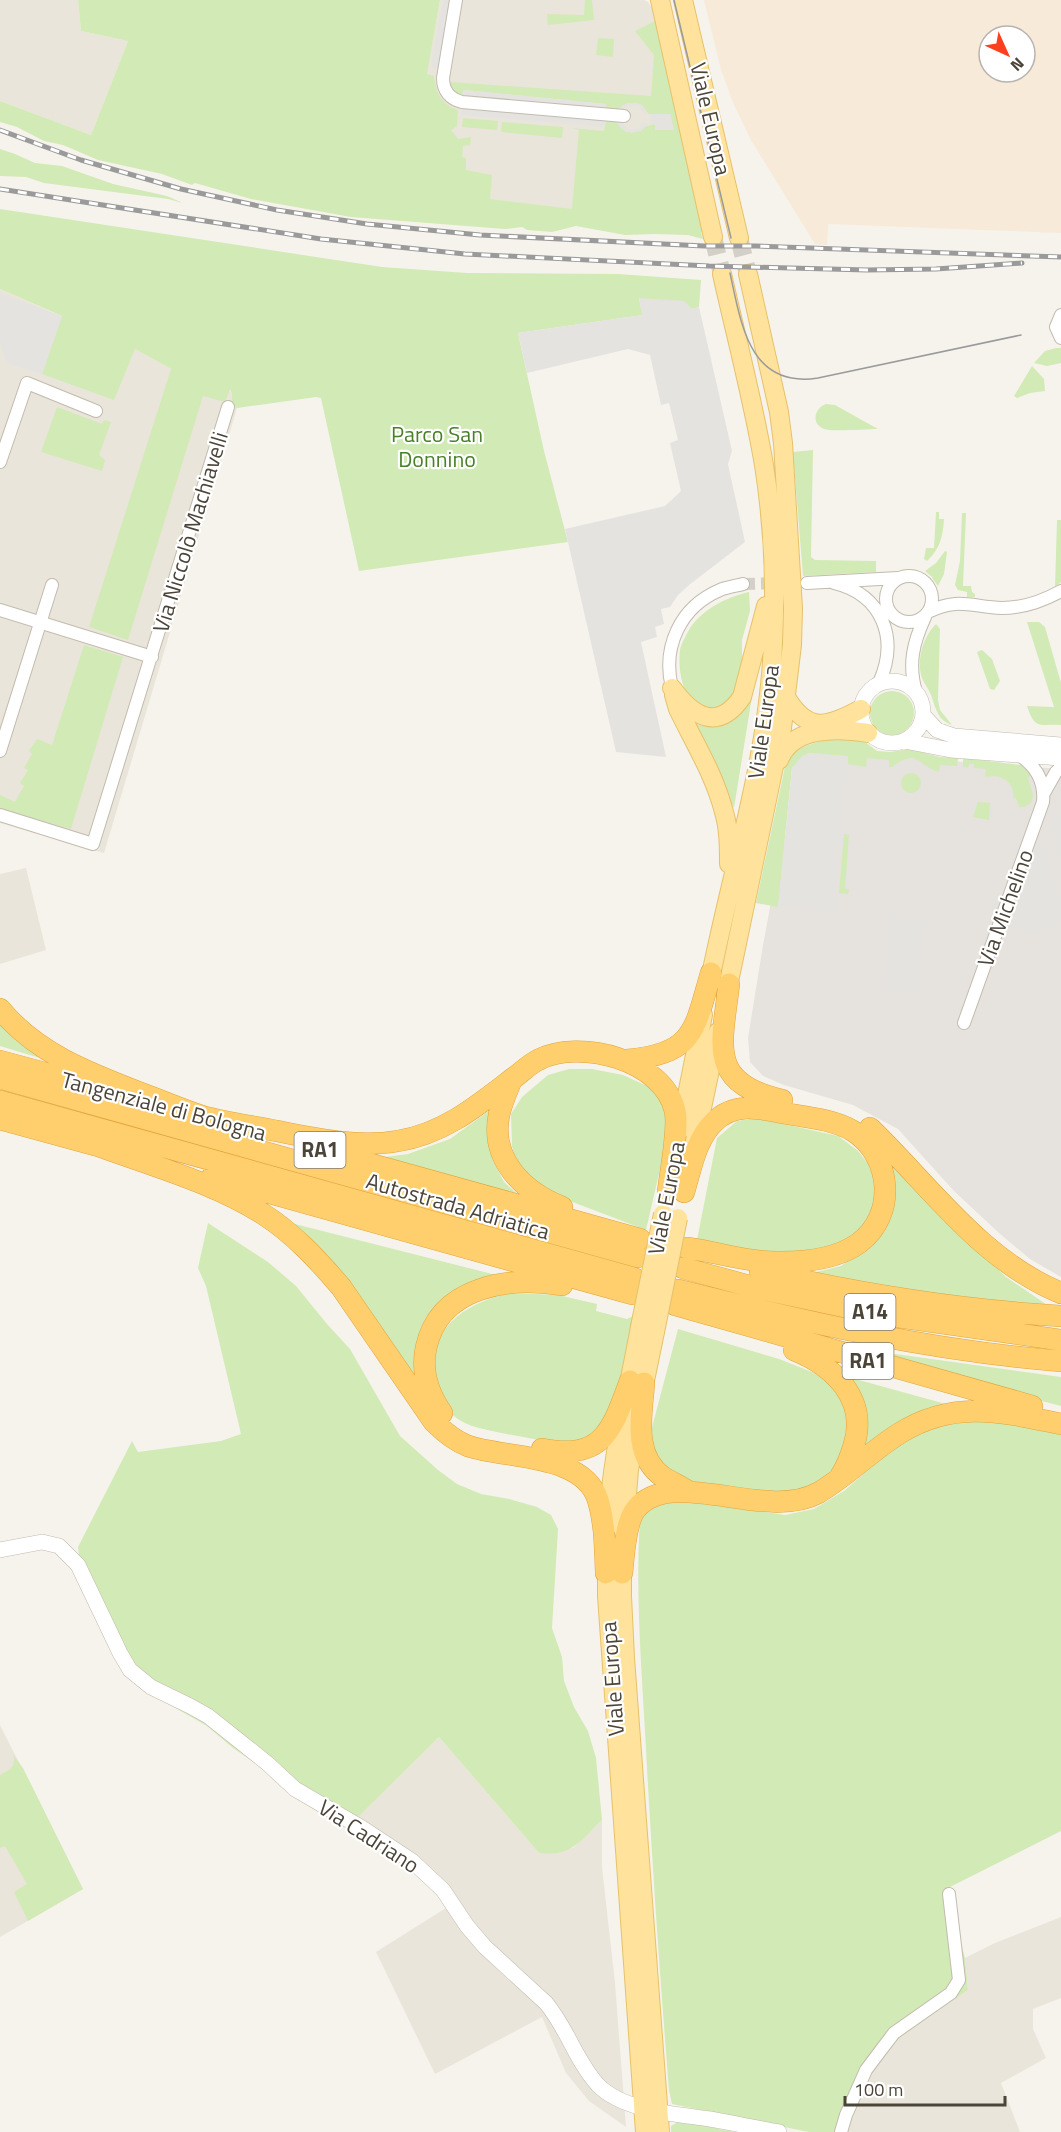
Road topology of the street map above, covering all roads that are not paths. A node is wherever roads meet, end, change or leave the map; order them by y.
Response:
1 (456, 0) edge
2 (660, 0) edge
3 (683, 0) edge
4 (624, 116) dead end
5 (713, 237) tunnel mouth
6 (739, 238) tunnel mouth
7 (722, 274) tunnel mouth
8 (748, 274) tunnel mouth
9 (1061, 315) edge
10 (1061, 338) edge
11 (228, 407) dead end
12 (96, 411) dead end
13 (0, 462) edge
14 (773, 563) junction
15 (898, 578) junction
16 (807, 583) dead end
17 (834, 583) junction
18 (743, 584) tunnel mouth
19 (52, 585) dead end
20 (930, 590) junction
21 (1061, 591) edge
22 (950, 603) junction
23 (0, 610) edge
24 (888, 611) junction
25 (927, 614) junction
26 (40, 621) junction
27 (888, 640) junction
28 (152, 657) junction
29 (879, 684) junction
30 (672, 688) junction
31 (916, 692) junction
32 (786, 697) junction
33 (861, 709) junction
34 (923, 715) junction
35 (868, 733) junction
36 (904, 741) junction
37 (1061, 745) edge
38 (0, 751) edge
39 (1019, 755) junction
40 (1061, 758) edge
41 (1061, 767) edge
42 (1044, 793) junction
43 (0, 815) edge
44 (748, 894) junction
45 (728, 895) junction
46 (720, 978) junction
47 (0, 1009) edge
48 (964, 1023) dead end
49 (0, 1060) edge
50 (627, 1060) junction
51 (0, 1078) edge
52 (512, 1079) junction
53 (0, 1101) edge
54 (201, 1116) junction
55 (0, 1119) edge
56 (96, 1145) junction
57 (676, 1192) junction
58 (639, 1248) junction
59 (685, 1256) junction
60 (632, 1290) junction
61 (1061, 1293) edge
62 (674, 1300) junction
63 (1061, 1316) edge
64 (1061, 1340) edge
65 (1056, 1361) edge
66 (637, 1382) junction
67 (1061, 1414) edge
68 (1061, 1424) edge
69 (836, 1481) junction
70 (689, 1491) junction
71 (0, 1551) edge
72 (614, 1573) junction
73 (949, 1894) dead end
74 (651, 2109) junction
75 (645, 2132) edge
76 (660, 2132) edge
77 (779, 2132) edge
78 (841, 2132) edge

1 - 4 street
2 - 5 main road, Viale Europa
3 - 6 main road, Viale Europa
7 - 14 main road, Viale Europa
8 - 32 main road, Viale Europa
9 - 10 street
11 - 28 street, Via Niccolò Machiavelli
12 - 13 street
14 - 30 main road
14 - 45 main road, Viale Europa
15 - 17 street
15 - 20 street
15 - 24 street
16 - 17 street
17 - 27 street
18 - 30 street
19 - 26 street
20 - 22 street
20 - 25 street
21 - 22 street
22 - 25 street
23 - 26 street, Via Niccolò Machiavelli
24 - 25 street
24 - 27 street
25 - 31 street
26 - 28 street, Via Niccolò Machiavelli
26 - 38 street
27 - 29 street
28 - 43 street, Via Niccolò Machiavelli
29 - 31 street
29 - 33 street
30 - 45 main road
31 - 34 street
32 - 33 main road
32 - 44 main road, Viale Europa
33 - 35 street
34 - 36 street
34 - 37 street
35 - 36 street
35 - 44 main road
36 - 39 street
39 - 40 street
39 - 42 street
41 - 42 street, Via Michelino
42 - 48 street, Via Michelino
44 - 46 main road, Viale Europa
45 - 46 main road, Viale Europa
46 - 50 highway
46 - 57 main road, Viale Europa
46 - 61 highway
47 - 54 highway
49 - 54 highway, Tangenziale di Bologna / RA1
50 - 52 highway
50 - 57 highway
51 - 58 highway, Autostrada Adriatica
52 - 54 highway
52 - 58 highway
53 - 60 highway, Autostrada Adriatica
54 - 58 highway, Tangenziale di Bologna / RA1
55 - 56 highway, RA1
56 - 60 highway, RA1
56 - 72 highway
57 - 59 highway
57 - 66 main road, Viale Europa, bridge
59 - 63 highway
59 - 64 highway, A14
60 - 66 highway
62 - 65 highway, A14
62 - 67 highway, RA1
62 - 69 highway
66 - 70 highway
66 - 72 main road, Viale Europa
68 - 69 highway
69 - 70 highway
70 - 72 highway
71 - 74 street, Via Cadriano
72 - 74 main road, Viale Europa
73 - 78 street
74 - 75 main road, Viale Europa
74 - 76 main road, Viale Europa
74 - 77 street, Via Cadriano

